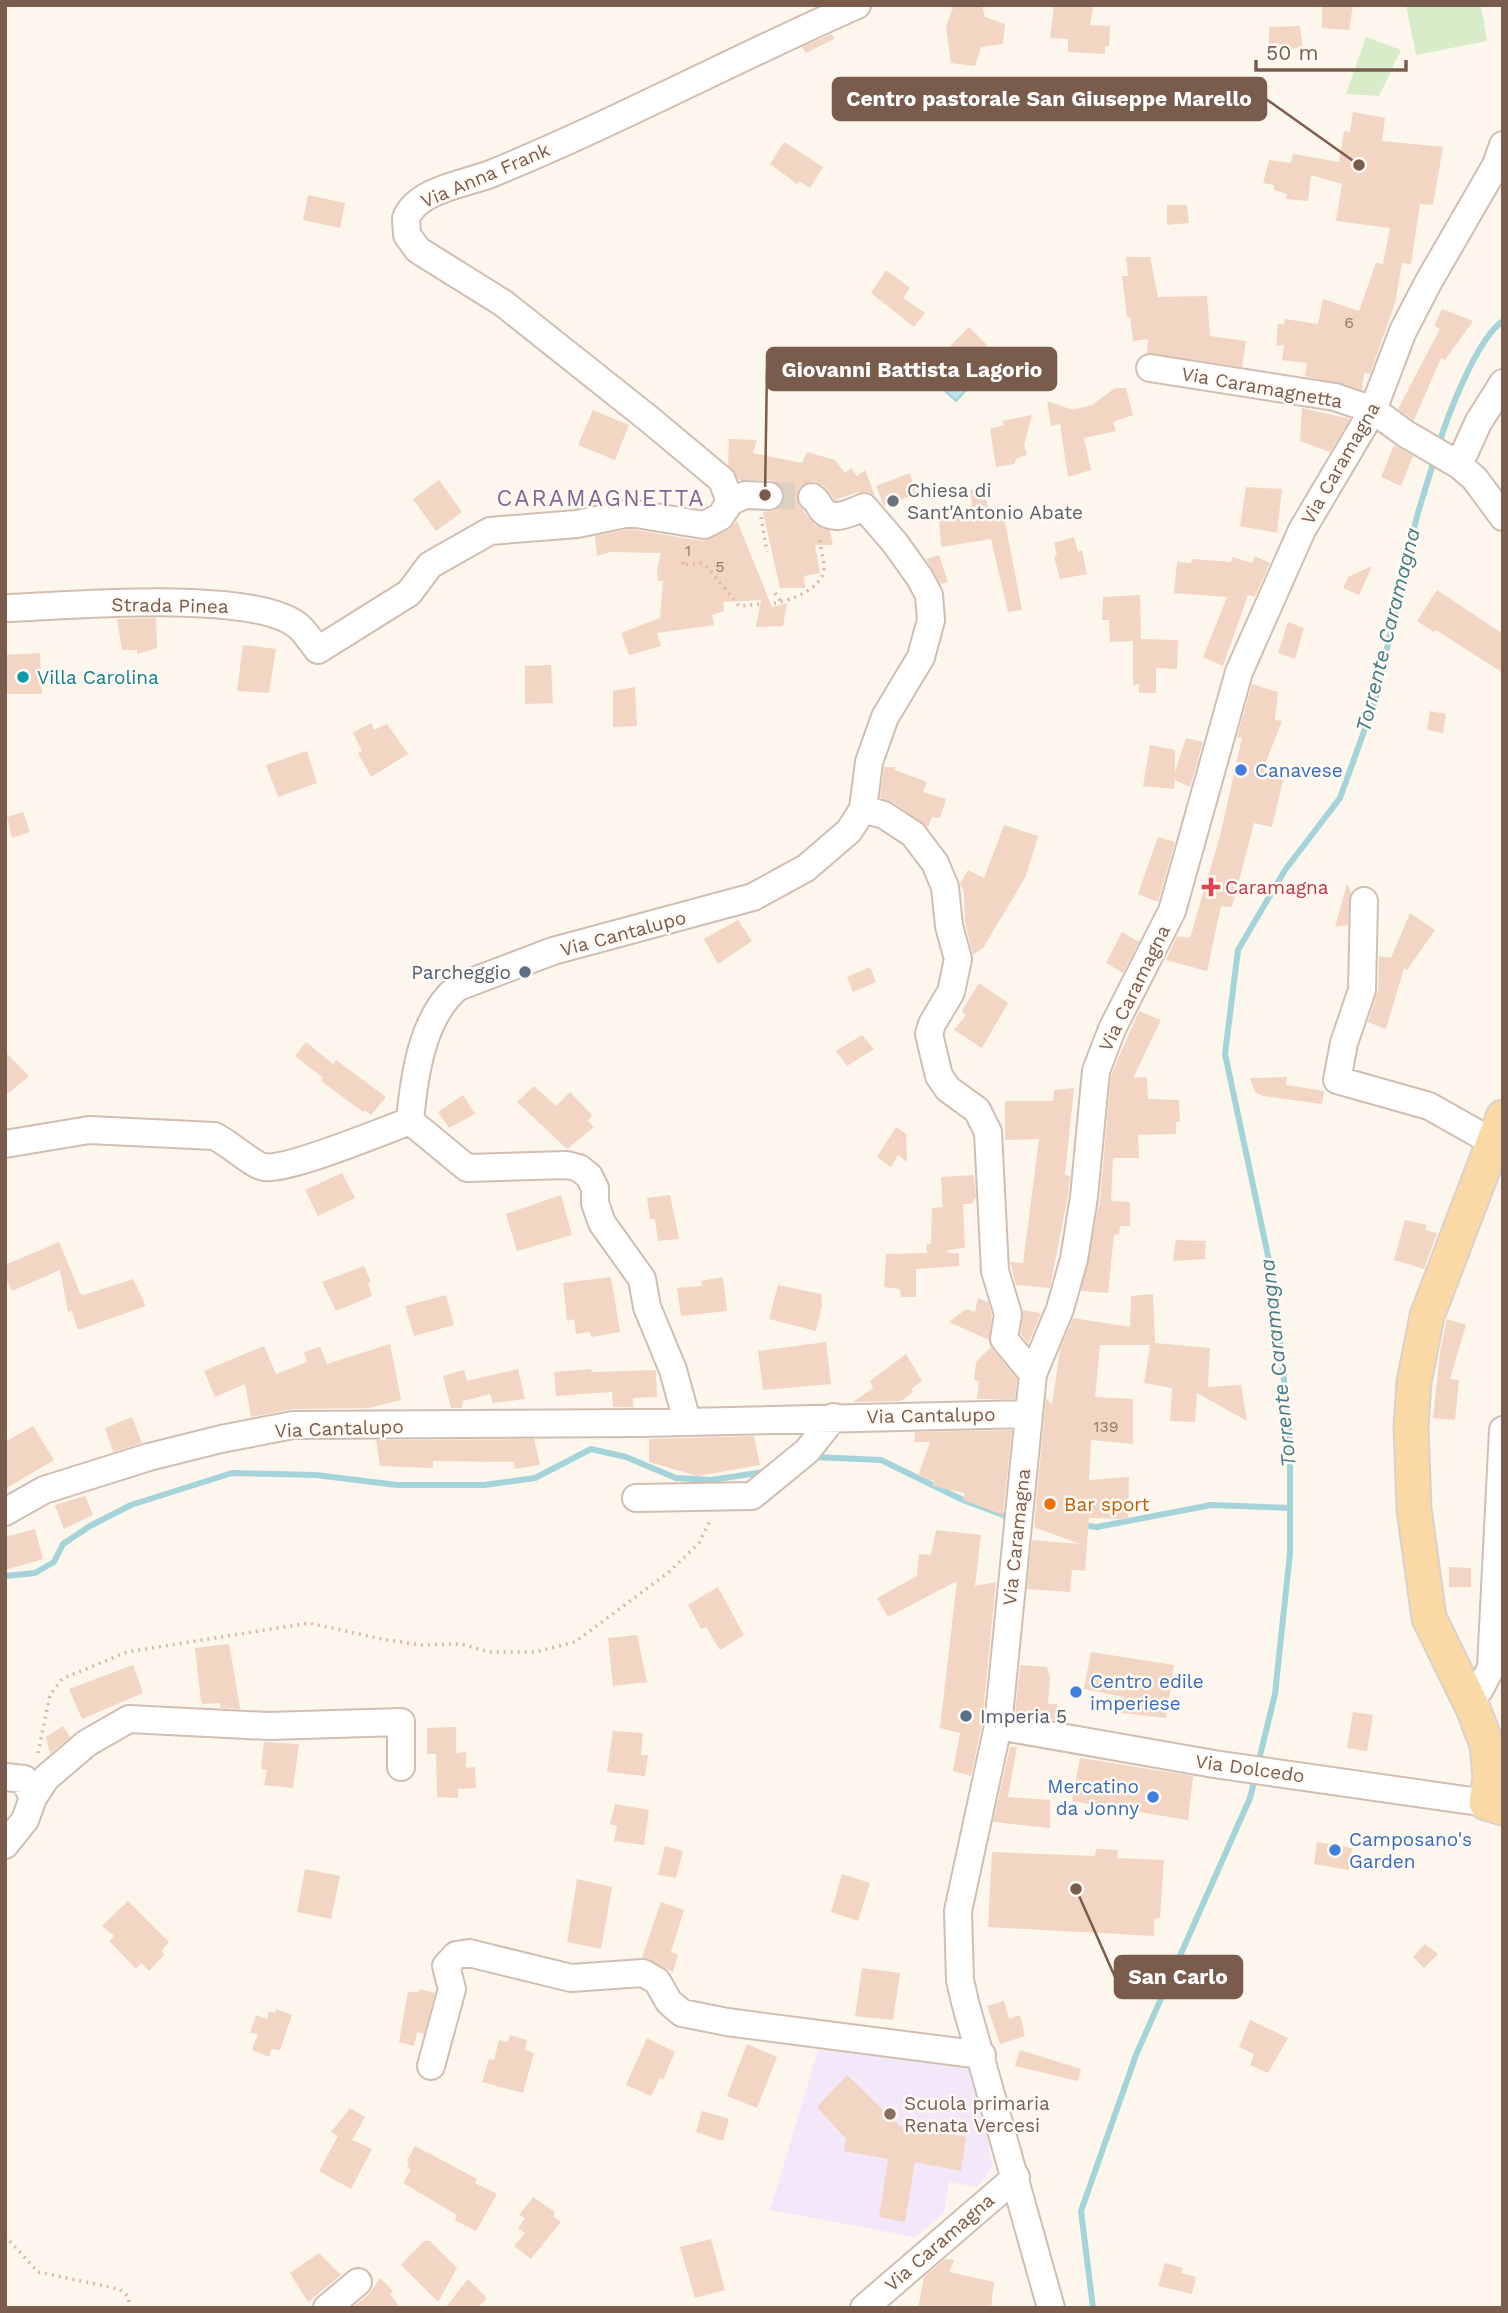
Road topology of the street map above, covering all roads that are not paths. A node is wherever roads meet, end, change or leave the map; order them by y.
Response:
1 (857, 5) edge
2 (1503, 145) edge
3 (1150, 368) dead end
4 (1503, 383) edge
5 (1503, 409) edge
6 (1373, 410) junction
7 (1464, 469) junction
8 (763, 495) tunnel mouth
9 (804, 496) tunnel mouth
10 (730, 502) junction
11 (1503, 517) edge
12 (5, 608) edge
13 (863, 809) junction
14 (1364, 901) dead end
15 (410, 1121) junction
16 (1497, 1129) edge
17 (5, 1144) edge
18 (1033, 1374) junction
19 (1029, 1414) junction
20 (834, 1417) junction
21 (687, 1421) junction
22 (1503, 1430) edge
23 (636, 1499) dead end
24 (5, 1513) edge
25 (1469, 1700) junction
26 (998, 1726) junction
27 (401, 1767) dead end
28 (5, 1777) edge
29 (39, 1788) junction
30 (1494, 1806) edge
31 (5, 1845) edge
32 (982, 2055) junction
33 (431, 2066) dead end
34 (1016, 2177) junction
35 (358, 2282) dead end
36 (327, 2308) edge
37 (864, 2308) edge
38 (1051, 2308) edge

1 - 10 street, Via Anna Frank
2 - 6 street, Via Caramagna
3 - 6 street, Via Caramagnetta
4 - 7 street
5 - 7 street
6 - 7 street, Via Caramagnetta
6 - 18 street, Via Caramagna
7 - 11 street
8 - 10 street
9 - 13 street
10 - 12 street, Strada Pinea
13 - 15 street, Via Cantalupo
13 - 18 street
14 - 16 street
15 - 17 street
15 - 21 street
16 - 25 main road
18 - 19 street, Via Caramagna
19 - 20 street, Via Cantalupo
19 - 26 street, Via Caramagna
20 - 21 street, Via Cantalupo
20 - 23 street
21 - 24 street, Via Cantalupo
22 - 25 street
25 - 30 main road
26 - 30 street, Via Dolcedo
26 - 32 street, Via Caramagna
27 - 29 street
28 - 29 street
29 - 31 street
32 - 33 street
32 - 34 street, Via Caramagna
34 - 37 street, Via Caramagna
34 - 38 street, Via Caramagna
35 - 36 street

